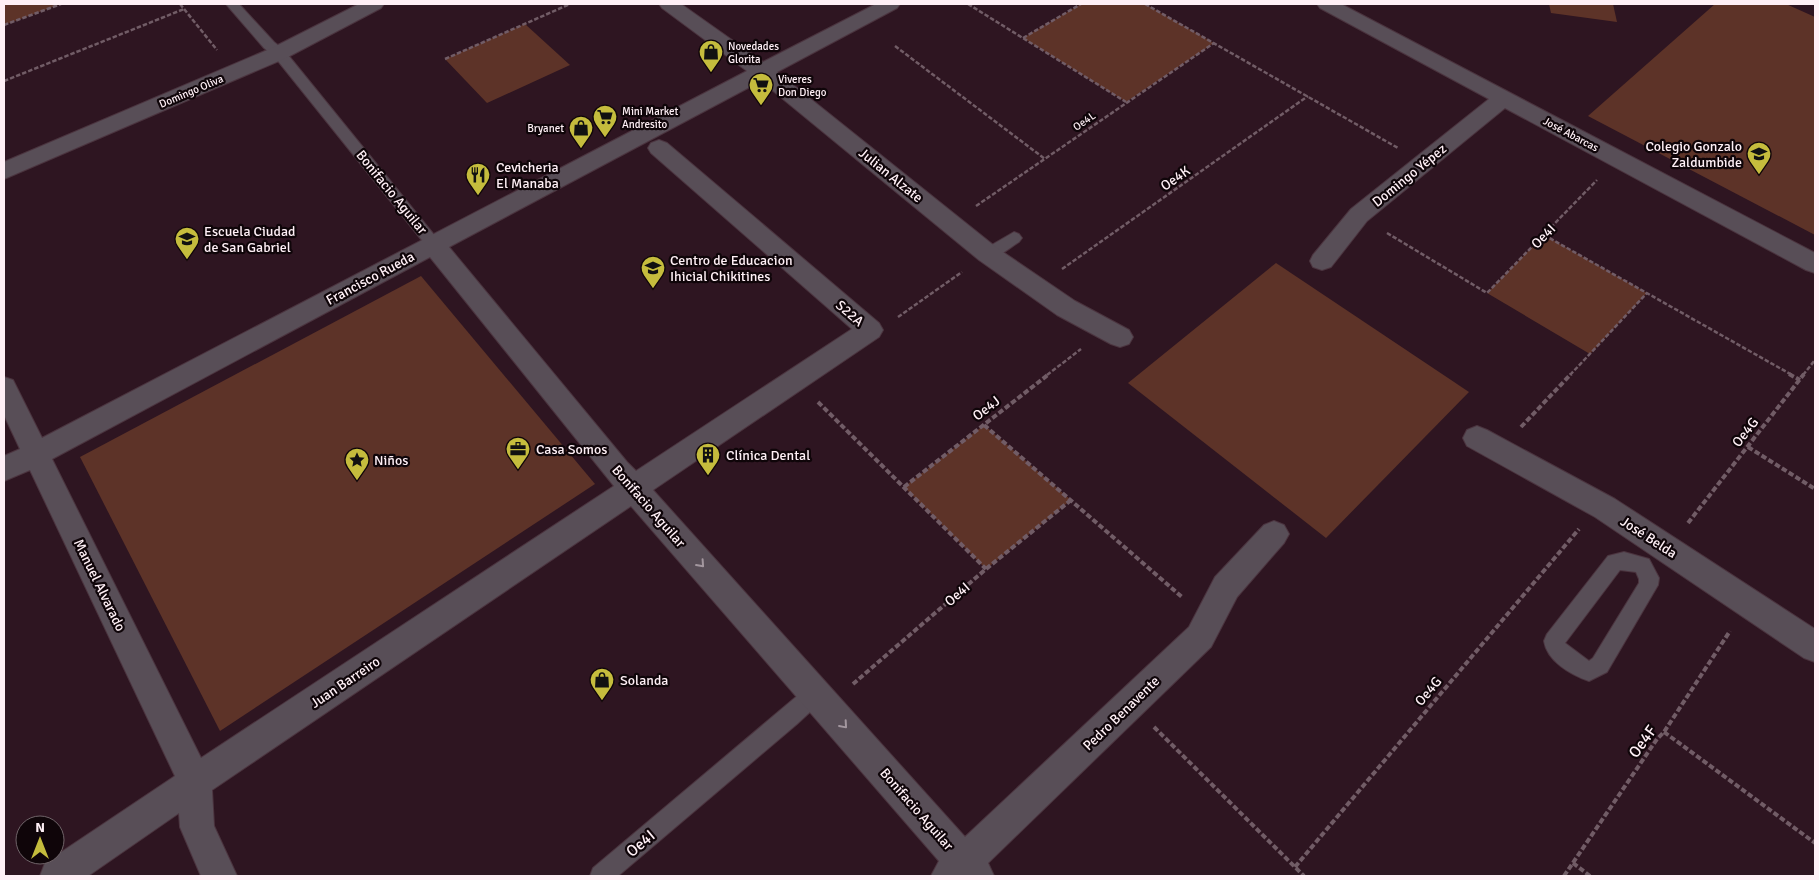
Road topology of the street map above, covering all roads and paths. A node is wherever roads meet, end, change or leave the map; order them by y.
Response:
1 (60, 4) edge
2 (180, 4) edge
3 (232, 4) edge
4 (374, 4) edge
5 (570, 4) edge
6 (670, 4) edge
7 (890, 4) edge
8 (968, 4) edge
9 (1081, 4) edge
10 (1145, 4) edge
11 (1327, 4) edge
12 (184, 9) junction
13 (4, 25) edge
14 (1023, 38) junction
15 (1214, 43) junction
16 (894, 46) dead end
17 (279, 54) junction
18 (221, 55) dead end
19 (445, 60) dead end
20 (762, 72) junction
21 (4, 81) edge
22 (1308, 96) junction
23 (1504, 98) junction
24 (1126, 102) junction
25 (659, 148) dead end
26 (1400, 149) dead end
27 (1045, 159) junction
28 (4, 171) edge
29 (1599, 178) dead end
30 (971, 209) dead end
31 (1387, 233) dead end
32 (1544, 235) junction
33 (1014, 238) dead end
34 (434, 245) junction
35 (988, 254) junction
36 (1322, 261) dead end
37 (1815, 264) edge
38 (1061, 270) dead end
39 (1647, 293) junction
40 (1120, 337) dead end
41 (1083, 347) dead end
42 (1815, 360) edge
43 (1800, 380) junction
44 (4, 388) edge
45 (814, 398) dead end
46 (984, 425) junction
47 (1522, 427) dead end
48 (1477, 438) dead end
49 (1748, 447) junction
50 (36, 454) junction
51 (4, 469) edge
52 (904, 487) junction
53 (634, 489) junction
54 (1815, 489) edge
55 (1071, 500) junction
56 (1686, 525) dead end
57 (1580, 529) dead end
58 (1274, 534) dead end
59 (1651, 555) junction
60 (986, 569) junction
61 (1182, 597) dead end
62 (1733, 627) dead end
63 (1815, 647) edge
64 (830, 692) junction
65 (1150, 724) dead end
66 (1664, 732) junction
67 (195, 782) junction
68 (1815, 843) edge
69 (1573, 863) junction
70 (1295, 867) junction
71 (963, 871) edge
72 (58, 876) edge
73 (219, 876) edge
74 (601, 876) edge
75 (1304, 876) edge
76 (1564, 876) edge
77 (1590, 876) edge

1 - 13 path
2 - 12 path
3 - 17 lane, Bonifacio Aguilar
4 - 17 street, Domingo Oliva
5 - 19 path
6 - 20 street, Julian Alzate
7 - 20 street, Francisco Rueda
8 - 14 path
9 - 14 path
10 - 15 path
11 - 23 street, José Abarcas
12 - 18 path
12 - 21 path
14 - 24 path
15 - 22 path
15 - 24 path, Oe4L
16 - 27 path
17 - 28 street, Domingo Oliva
17 - 34 lane, Bonifacio Aguilar
20 - 34 street, Francisco Rueda
20 - 35 street, Julian Alzate
22 - 26 path
22 - 38 path, Oe4K
23 - 36 street, Domingo Yépez
23 - 37 street, José Abarcas
24 - 27 path, Oe4L
25 - 53 street, S22A
27 - 30 path, Oe4L
29 - 32 path, Oe4I
31 - 32 path, Oe4I
32 - 39 path
33 - 35 lane
34 - 50 street, Francisco Rueda
34 - 53 street, Bonifacio Aguilar
35 - 40 street, Julian Alzate
39 - 43 path
39 - 47 path
41 - 46 path, Oe4J
42 - 43 path, Oe4G
43 - 49 path, Oe4G
44 - 50 street, Manuel Alvarado
45 - 52 path
46 - 52 path, Oe4J
46 - 55 path
48 - 59 street, José Belda
49 - 54 path
49 - 56 path, Oe4G
50 - 51 street, Francisco Rueda
50 - 67 street, Manuel Alvarado
52 - 60 path
53 -> 64 street, Bonifacio Aguilar
53 - 67 street, Juan Barreiro
55 - 60 path, Oe4I
55 - 61 path
57 - 70 path, Oe4G
58 - 71 street, Pedro Benavente
59 - 59 lane
59 - 63 street, José Belda
60 - 64 path, Oe4I
62 - 66 path, Oe4F
64 -> 71 street, Bonifacio Aguilar
64 - 74 lane, Oe4I
65 - 70 path
66 - 68 path
66 - 69 path, Oe4F
67 - 72 street, Juan Barreiro
67 - 73 street
69 - 76 path, Oe4F
69 - 77 path
70 - 75 path

